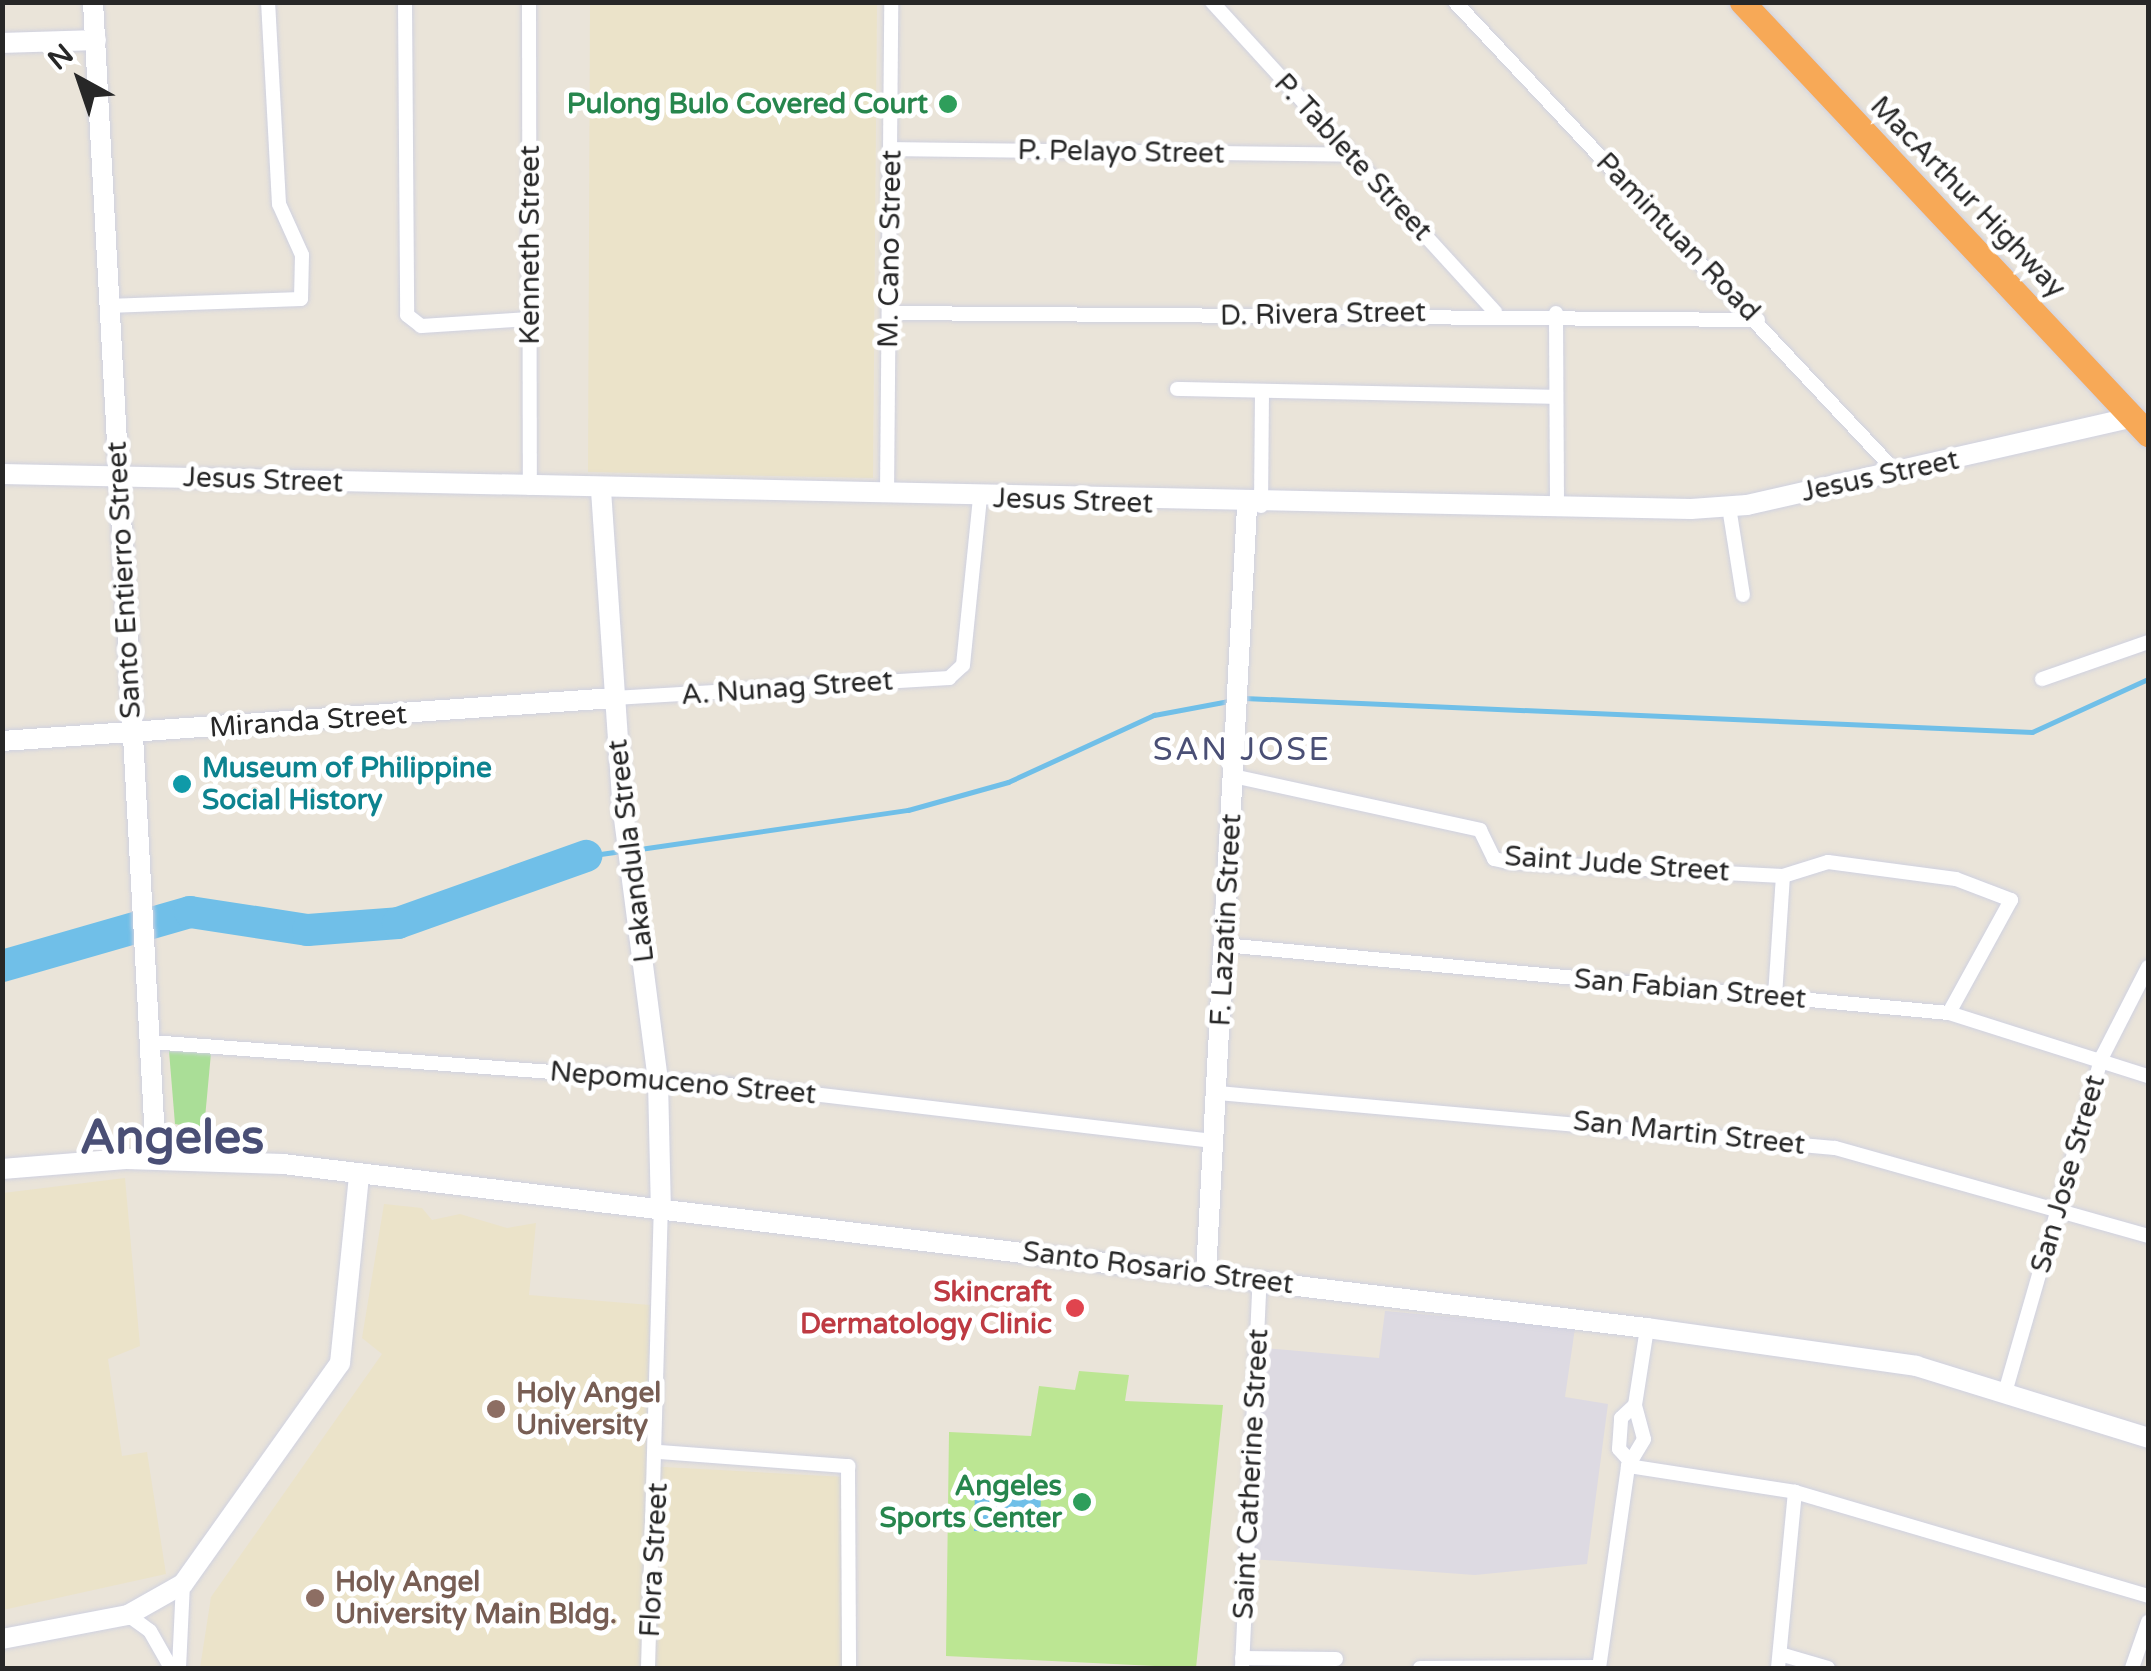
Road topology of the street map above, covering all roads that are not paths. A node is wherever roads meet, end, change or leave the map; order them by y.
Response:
1 (93, 2) edge
2 (268, 2) edge
3 (405, 2) edge
4 (529, 2) edge
5 (891, 2) edge
6 (1212, 2) edge
7 (1455, 2) edge
8 (1742, 2) edge
9 (96, 40) junction
10 (2, 43) edge
11 (891, 149) junction
12 (1351, 155) junction
13 (107, 306) junction
14 (1495, 312) junction
15 (889, 313) junction
16 (1556, 313) junction
17 (530, 319) junction
18 (1758, 320) junction
19 (1177, 389) dead end
20 (1262, 392) junction
21 (1555, 397) junction
22 (2144, 421) edge
23 (2, 474) edge
24 (1898, 474) junction
25 (120, 476) junction
26 (530, 488) junction
27 (601, 490) junction
28 (887, 495) junction
29 (980, 498) junction
30 (1254, 506) junction
31 (1557, 506) junction
32 (1729, 508) junction
33 (1743, 595) dead end
34 (2148, 642) edge
35 (2042, 680) dead end
36 (614, 698) junction
37 (131, 734) junction
38 (2, 741) edge
39 (1233, 776) junction
40 (1783, 876) junction
41 (1224, 945) junction
42 (2148, 967) edge
43 (1775, 996) junction
44 (1949, 1013) junction
45 (150, 1042) junction
46 (2102, 1057) junction
47 (2148, 1076) edge
48 (658, 1082) junction
49 (1218, 1092) junction
50 (1215, 1141) junction
51 (156, 1158) junction
52 (2, 1169) edge
53 (359, 1175) junction
54 (2056, 1211) junction
55 (661, 1212) junction
56 (2148, 1236) edge
57 (1206, 1274) junction
58 (1260, 1280) junction
59 (1647, 1328) junction
60 (2006, 1389) junction
61 (1635, 1405) junction
62 (2148, 1438) edge
63 (660, 1452) junction
64 (1629, 1464) junction
65 (1795, 1492) junction
66 (184, 1584) junction
67 (2148, 1596) edge
68 (128, 1616) junction
69 (2148, 1622) edge
70 (2, 1639) edge
71 (1336, 1659) dead end
72 (1779, 1661) edge
73 (1242, 1663) edge
74 (171, 1668) edge
75 (179, 1668) edge
76 (648, 1668) edge
77 (849, 1668) edge
78 (1420, 1668) edge
79 (1599, 1668) edge
80 (1828, 1668) edge
81 (2132, 1668) edge

1 - 9 main road, Santo Entierro Street
2 - 13 street
3 - 17 street
4 - 17 street, Kenneth Street
5 - 11 street, M. Cano Street
6 - 12 street, P. Tablete Street
7 - 18 street, Pamintuan Road
8 - 22 highway, MacArthur Highway
9 - 10 main road
9 - 13 main road, Santo Entierro Street
11 - 12 street, P. Pelayo Street
11 - 15 street, M. Cano Street
12 - 14 street, P. Tablete Street
13 - 25 main road, Santo Entierro Street
14 - 15 street, D. Rivera Street
14 - 16 street, D. Rivera Street
15 - 28 street, M. Cano Street
16 - 18 street, D. Rivera Street
16 - 21 street
17 - 26 street, Kenneth Street
18 - 24 street, Pamintuan Road
19 - 20 street
20 - 21 street
20 - 30 street
21 - 31 street
22 - 24 main road, Jesus Street
23 - 25 main road, Jesus Street
24 - 32 main road, Jesus Street
25 - 26 main road, Jesus Street
25 - 37 main road, Santo Entierro Street
26 - 27 main road, Jesus Street
27 - 28 main road, Jesus Street
27 - 36 main road, Lakandula Street
28 - 29 main road, Jesus Street
29 - 30 main road, Jesus Street
29 - 36 street, A. Nunag Street
30 - 31 main road, Jesus Street
30 - 39 main road, F. Lazatin Street
31 - 32 main road, Jesus Street
32 - 33 street
34 - 35 street
36 - 37 main road, Miranda Street
36 - 48 main road, Lakandula Street
37 - 38 main road, Miranda Street
37 - 45 main road, Santo Entierro Street
39 - 40 street, Saint Jude Street
39 - 41 main road, F. Lazatin Street
40 - 43 street
40 - 44 street
41 - 43 street, San Fabian Street
41 - 49 main road, F. Lazatin Street
42 - 46 street, San Jose Street
43 - 44 street, San Fabian Street
44 - 46 street, San Fabian Street
45 - 48 street, Nepomuceno Street
45 - 51 main road, Santo Entierro Street
46 - 47 street, San Fabian Street
46 - 54 street, San Jose Street
48 - 50 street, Nepomuceno Street
48 - 55 main road, Lakandula Street
49 - 50 main road, F. Lazatin Street
49 - 54 street, San Martin Street
50 - 57 main road, F. Lazatin Street
51 - 52 main road, Santo Rosario Street
51 - 53 main road, Santo Rosario Street
53 - 55 main road, Santo Rosario Street
53 - 66 main road
54 - 56 street, San Martin Street
54 - 60 street, San Jose Street
55 - 57 main road, Santo Rosario Street
55 - 63 street, Flora Street
57 - 58 main road, Santo Rosario Street
58 - 59 main road, Santo Rosario Street
58 - 73 street, Saint Catherine Street
59 - 60 main road, Santo Rosario Street
59 - 61 street
60 - 62 main road, Santo Rosario Street
61 - 64 street
61 - 64 street
63 - 76 street, Flora Street
63 - 77 street
64 - 65 street
64 - 79 street
65 - 67 street
65 - 72 street
66 - 68 main road
66 - 75 street
68 - 70 main road
68 - 74 street
69 - 81 street
71 - 73 street
72 - 80 street
78 - 79 street

